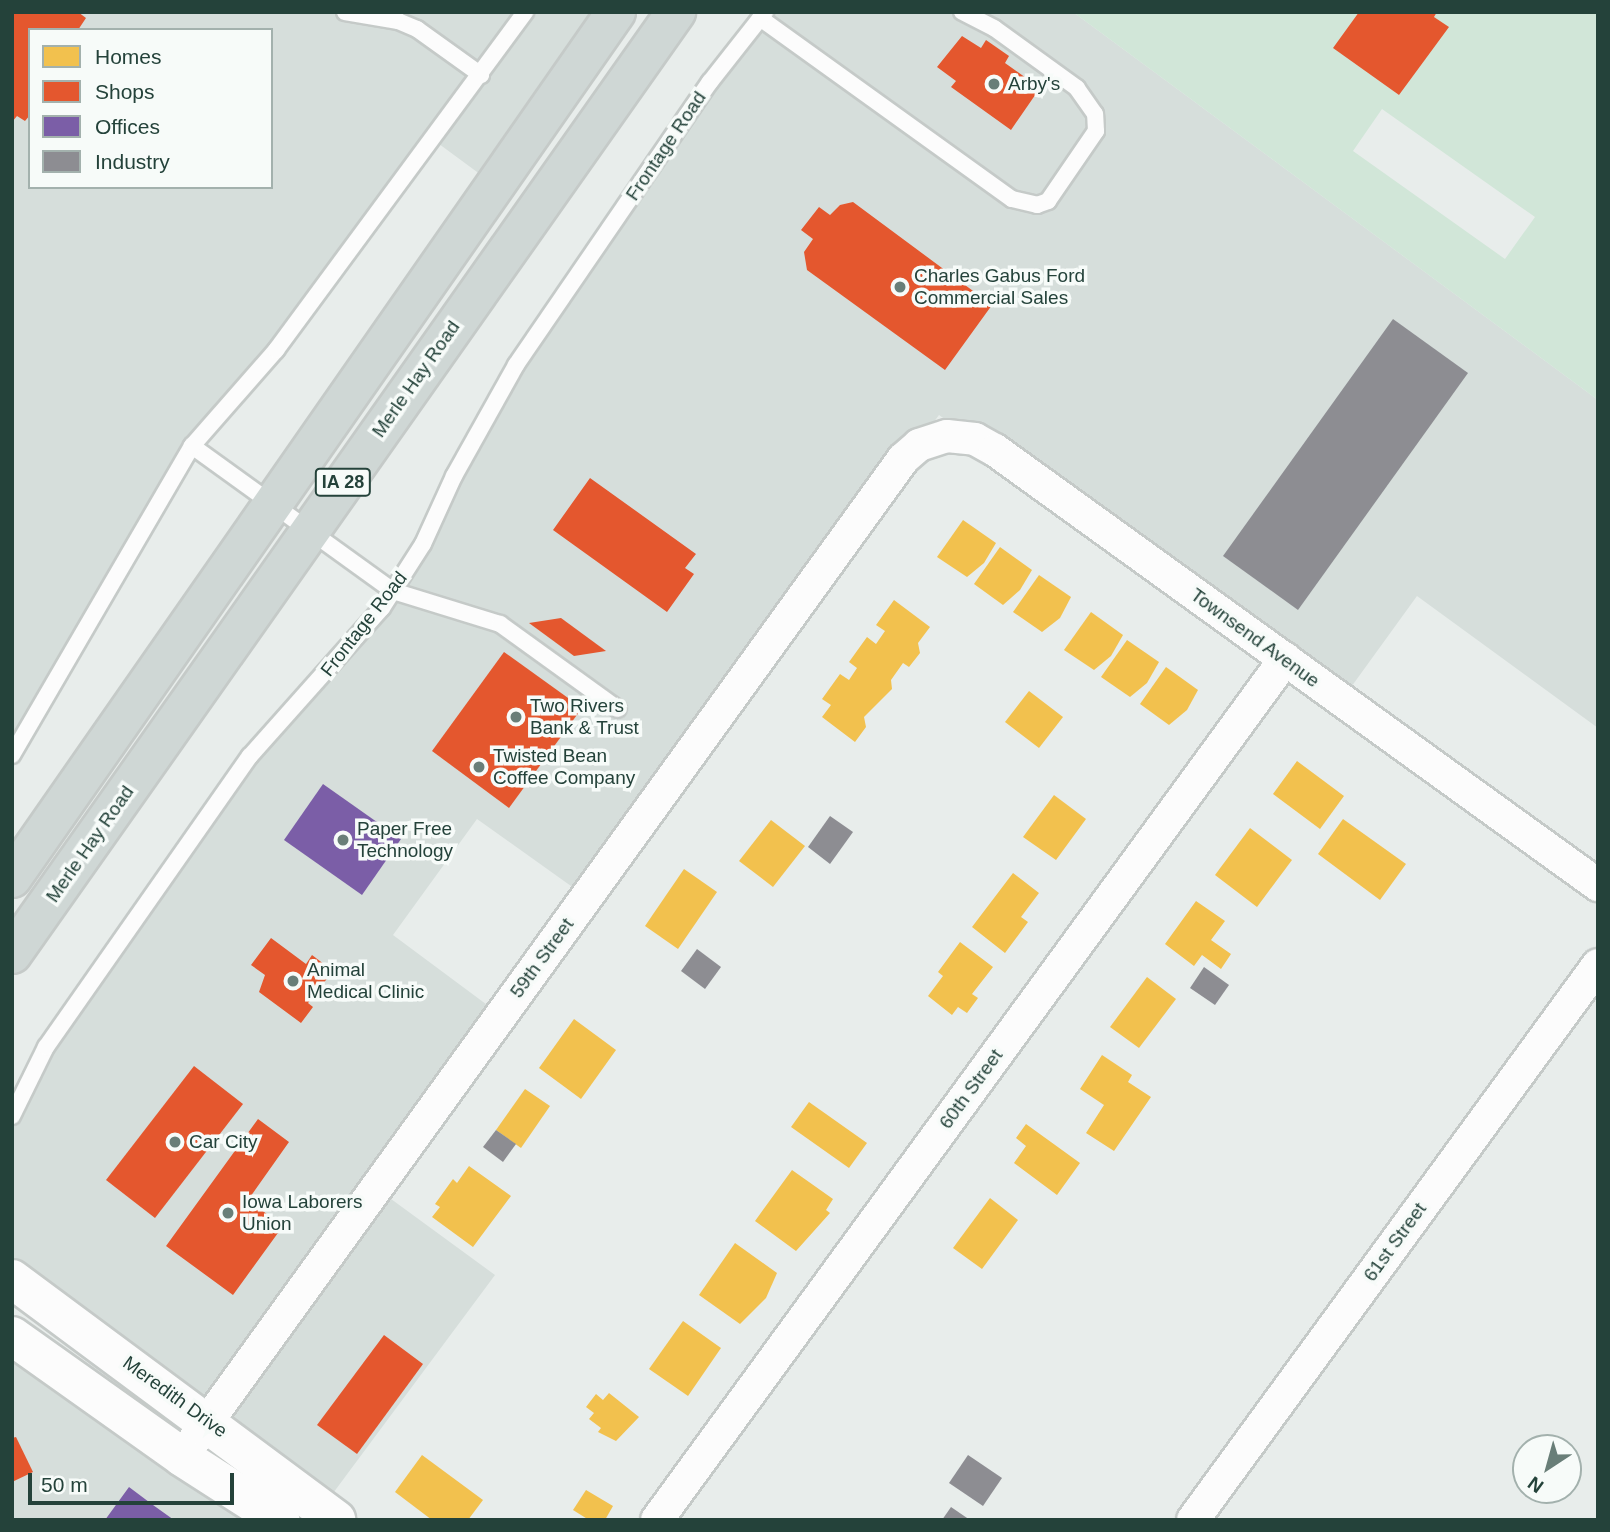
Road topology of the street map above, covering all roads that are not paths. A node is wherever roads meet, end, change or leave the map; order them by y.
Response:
1 (345, 12) edge
2 (414, 12) edge
3 (525, 12) edge
4 (616, 12) edge
5 (676, 12) edge
6 (961, 12) edge
7 (762, 15) edge
8 (417, 29) junction
9 (481, 75) junction
10 (192, 446) junction
11 (903, 459) joint
12 (273, 505) junction
13 (309, 530) junction
14 (393, 591) junction
15 (1285, 659) junction
16 (618, 709) dead end
17 (12, 755) edge
18 (12, 878) edge
19 (1598, 885) edge
20 (12, 954) edge
21 (1598, 965) edge
22 (12, 1116) edge
23 (12, 1279) edge
24 (12, 1336) edge
25 (208, 1421) junction
26 (182, 1457) junction
27 (280, 1520) edge
28 (335, 1520) edge
29 (657, 1520) edge
30 (1193, 1520) edge

1 - 8 lane
2 - 8 lane
3 - 9 lane
4 - 12 main road, IA 28
5 - 13 main road, Merle Hay Road / IA 28
6 - 7 lane
7 - 14 lane, Frontage Road
8 - 9 lane
9 - 10 lane
10 - 12 lane
10 - 17 lane
11 - 15 street, Townsend Avenue
11 - 25 street, 59th Street
12 - 13 lane
12 - 18 main road, IA 28
13 - 14 lane
13 - 20 main road, Merle Hay Road / IA 28
14 - 16 lane
14 - 22 lane, Frontage Road
15 - 19 street, Townsend Avenue
15 - 29 street, 60th Street
21 - 30 street, 61st Street
23 - 25 main road, Meredith Drive
24 - 26 main road
25 - 26 street, 59th Street
25 - 28 main road, Meredith Drive
26 - 27 main road

